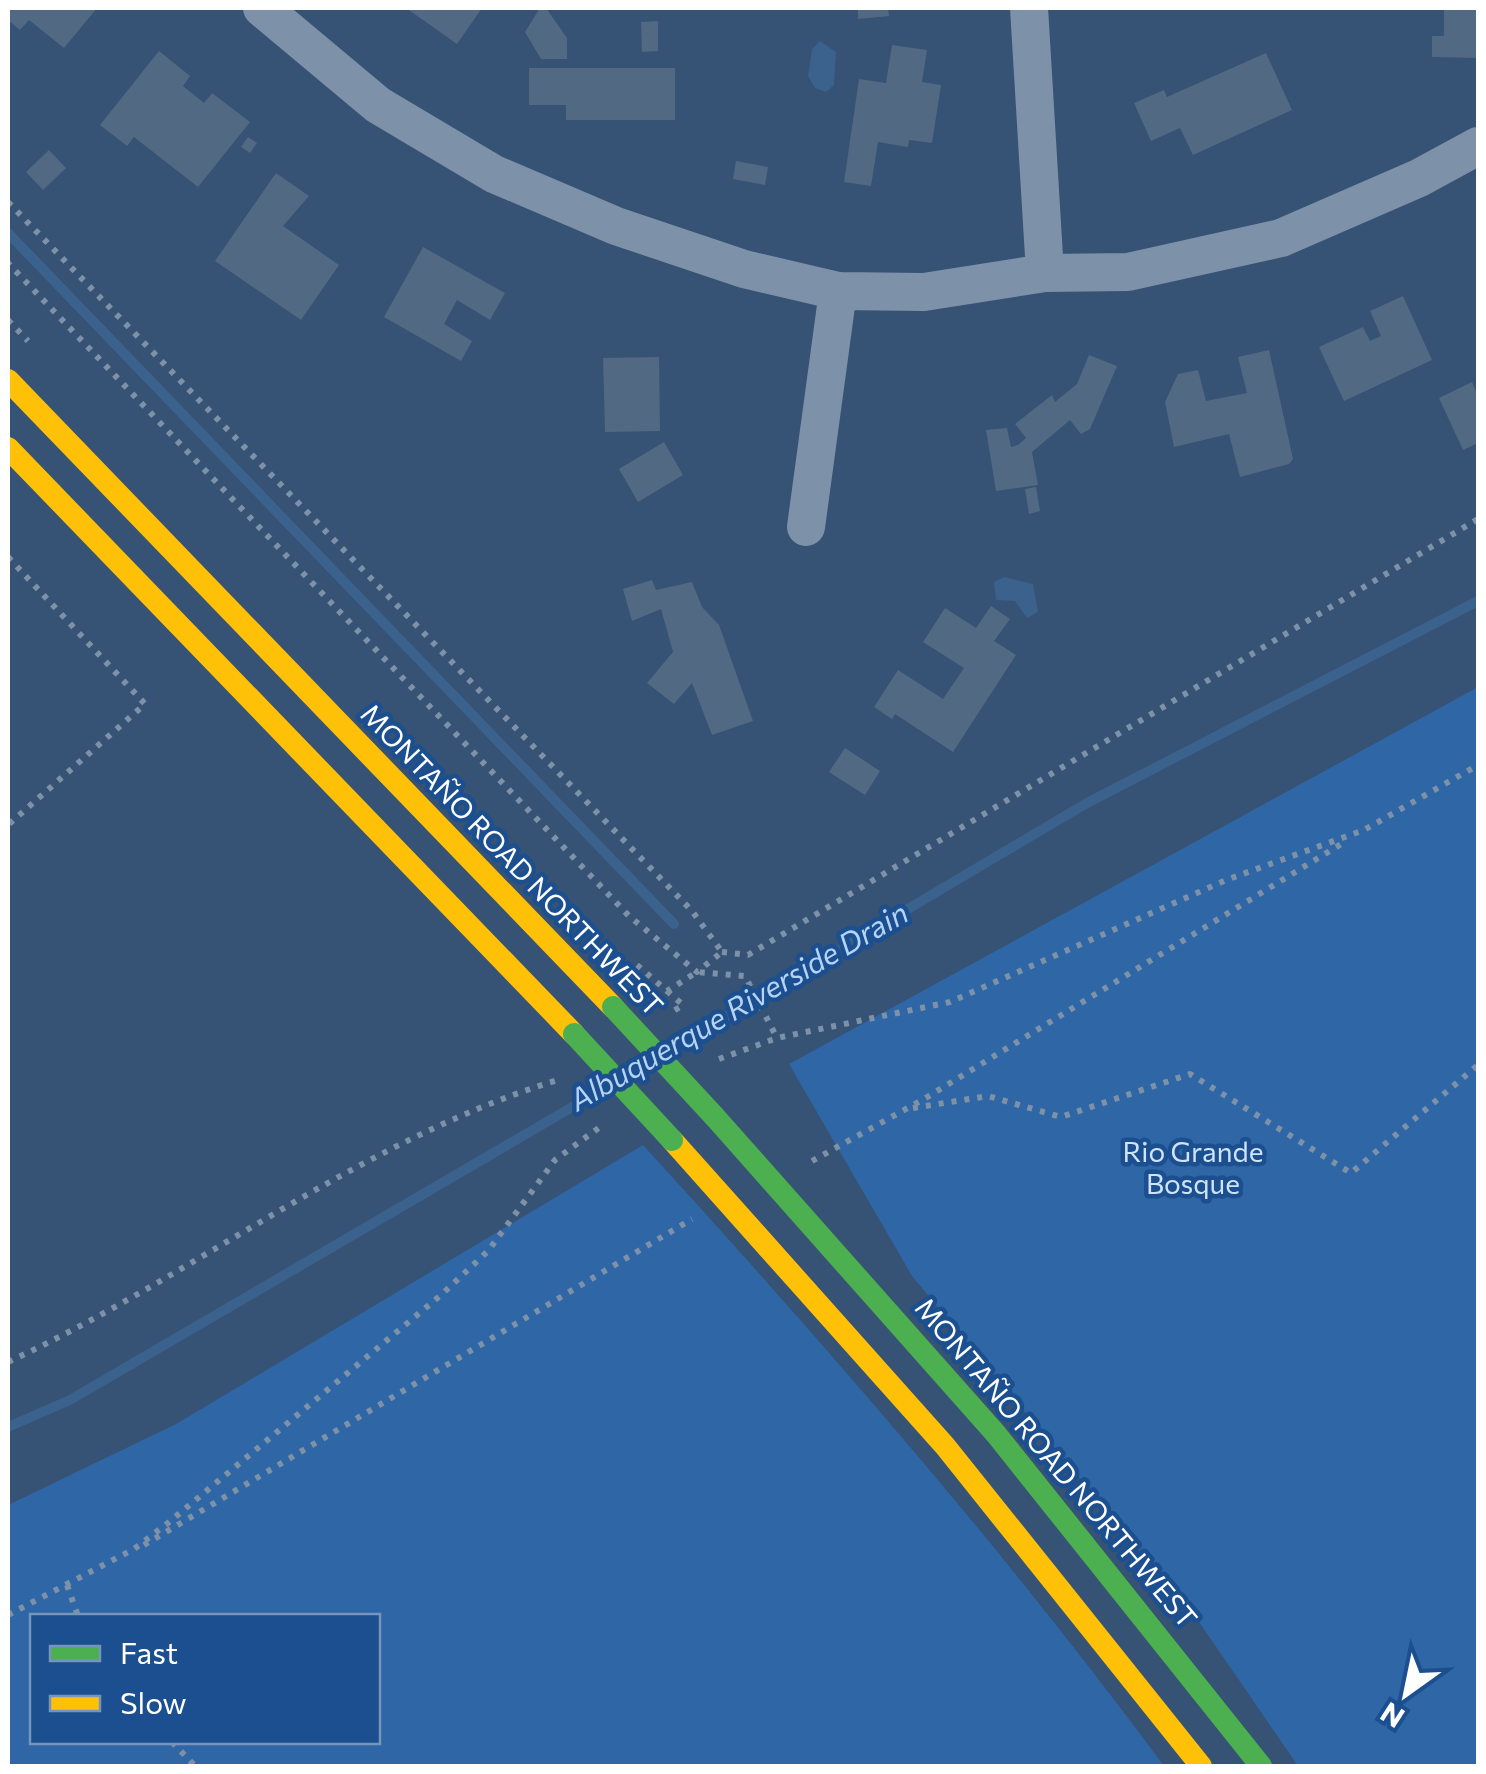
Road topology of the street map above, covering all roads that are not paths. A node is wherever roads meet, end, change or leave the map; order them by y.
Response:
1 (262, 8) edge
2 (1029, 8) edge
3 (1478, 146) edge
4 (1045, 274) junction
5 (838, 291) junction
6 (8, 380) edge
7 (8, 448) edge
8 (806, 526) dead end
9 (1201, 1766) edge
10 (1261, 1766) edge

1 - 5 street
2 - 4 street
3 - 4 street
4 - 5 street
5 - 8 street
6 - 10 main road, MONTAÑO ROAD NORTHWEST, bridge
7 - 9 main road, bridge

